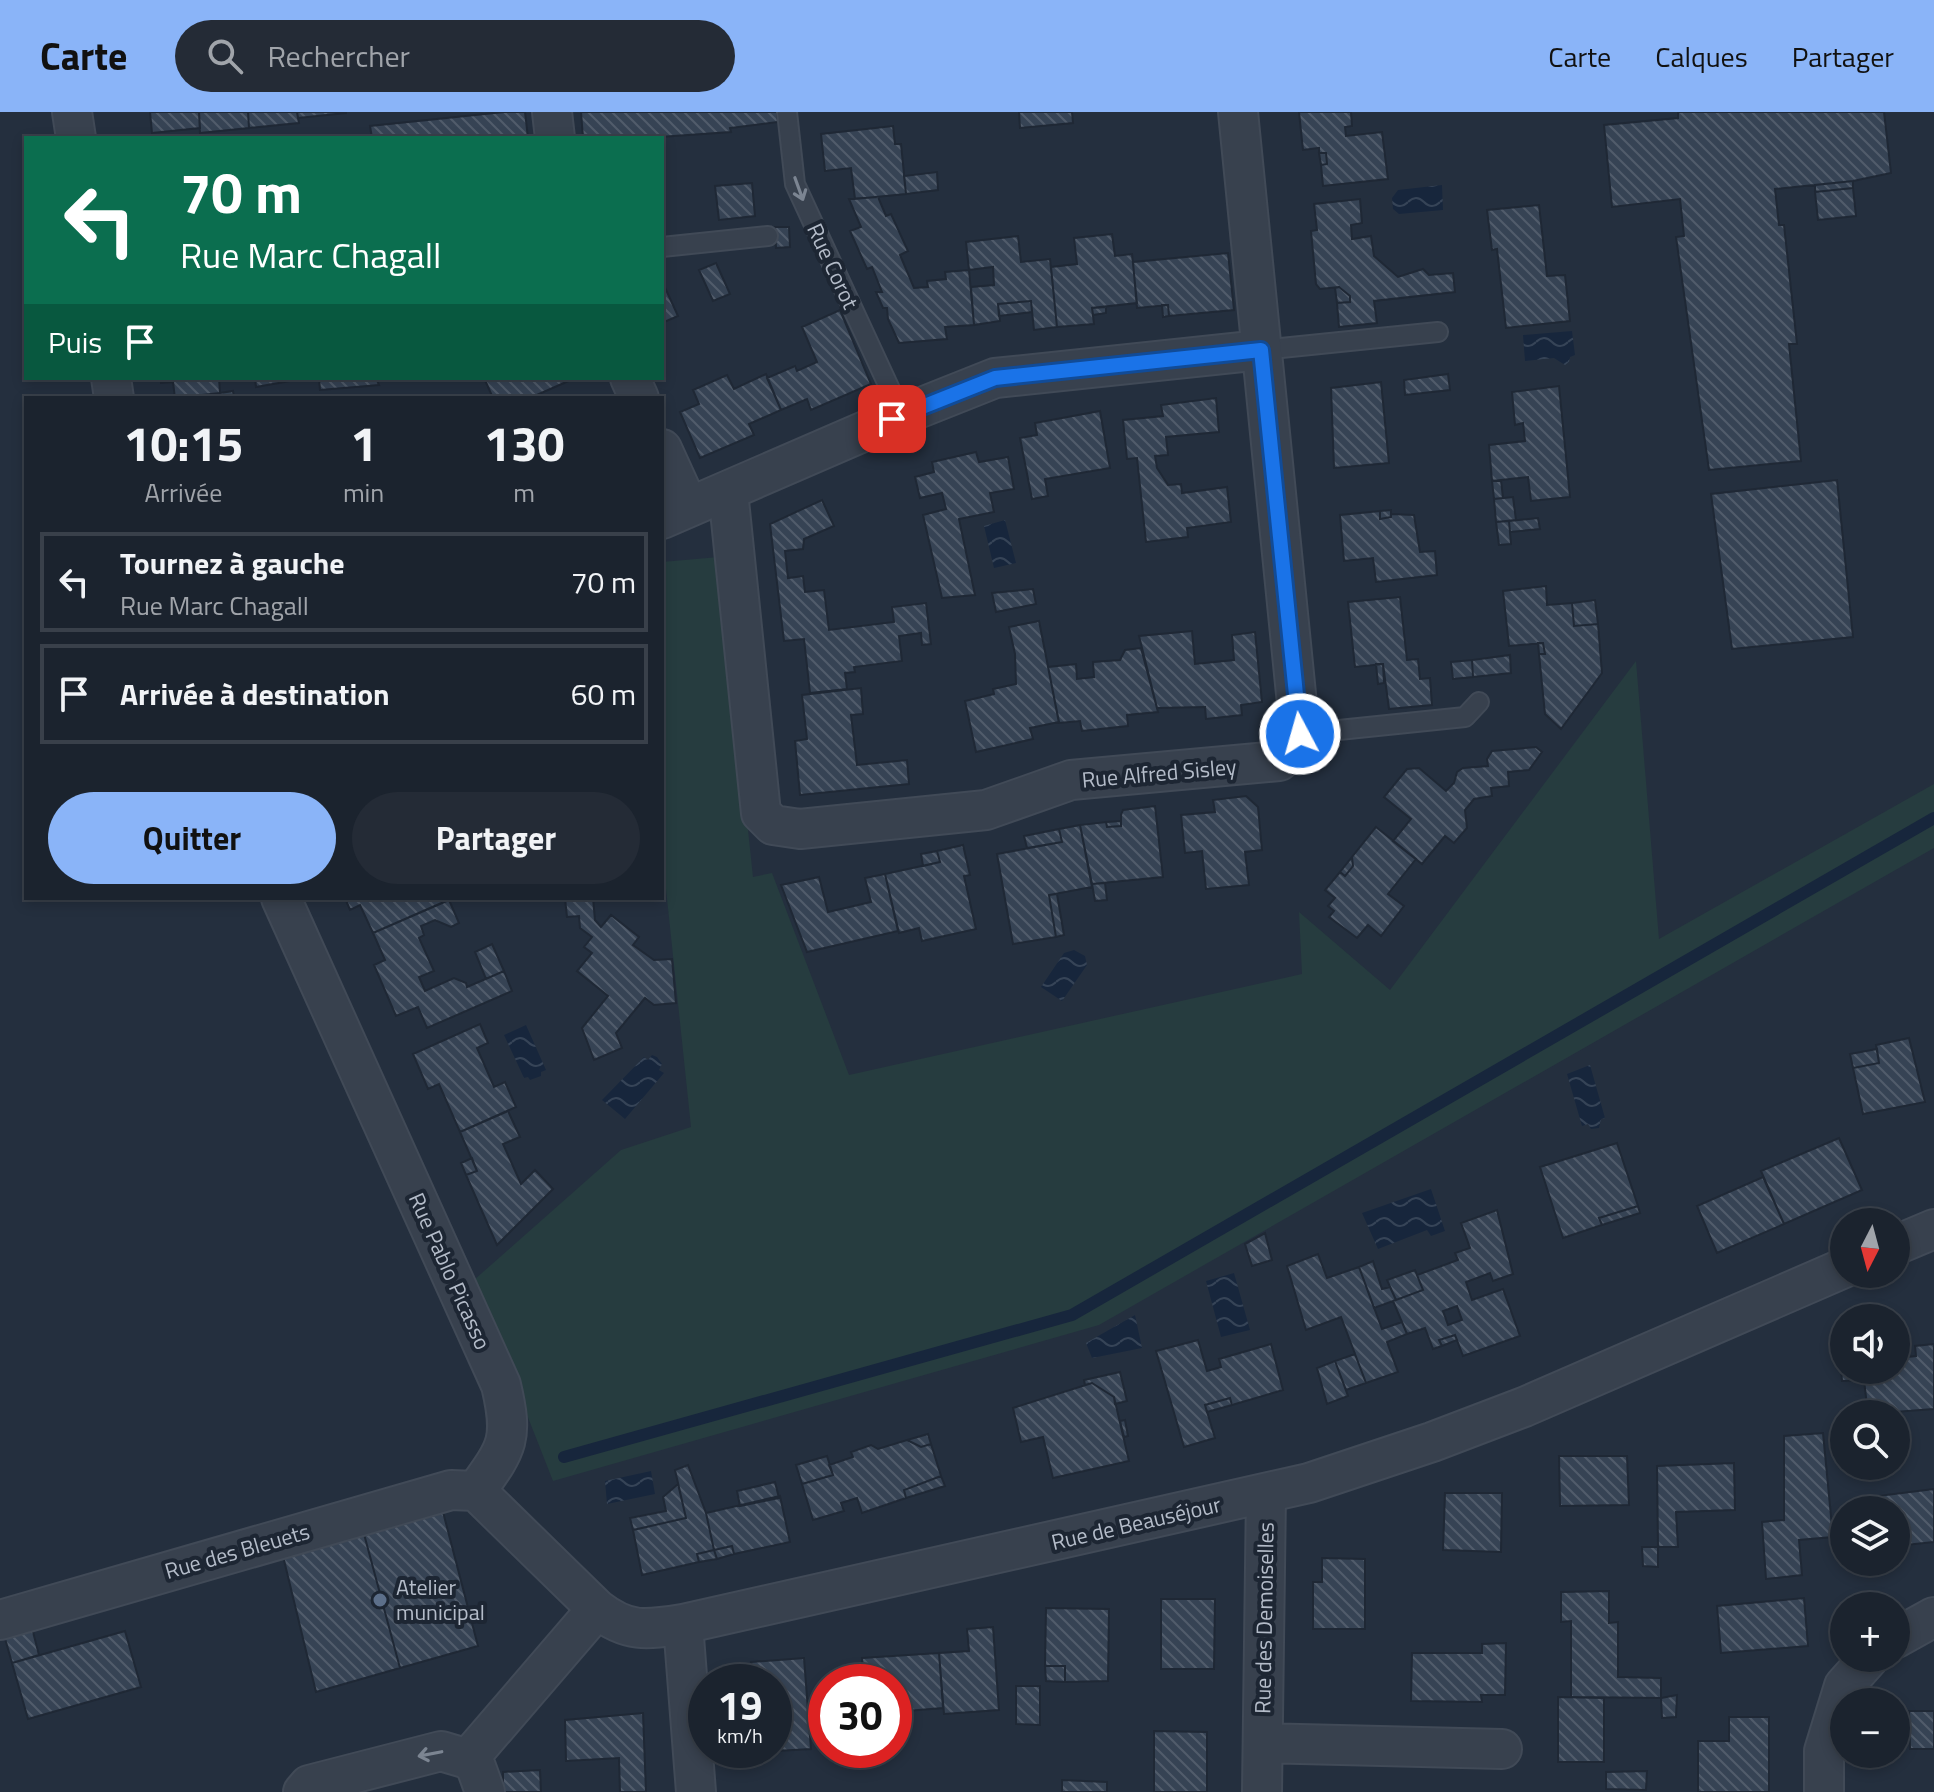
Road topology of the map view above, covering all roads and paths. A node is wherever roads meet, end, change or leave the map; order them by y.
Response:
1 (72, 112) edge
2 (552, 112) edge
3 (787, 112) edge
4 (1238, 112) edge
5 (76, 136) edge
6 (555, 136) edge
7 (768, 236) dead end
8 (664, 247) edge
9 (1438, 332) dead end
10 (1261, 350) junction
11 (902, 415) junction
12 (664, 459) edge
13 (728, 491) junction
14 (675, 513) edge
15 (1479, 702) dead end
16 (1300, 734) junction
17 (282, 900) edge
18 (1934, 1229) edge
19 (1910, 1239) edge
20 (1830, 1274) edge
21 (476, 1491) junction
22 (1266, 1493) junction
23 (597, 1609) junction
24 (1934, 1617) edge
25 (0, 1620) edge
26 (683, 1624) junction
27 (1910, 1630) edge
28 (1856, 1672) edge
29 (1263, 1743) junction
30 (1502, 1749) dead end
31 (468, 1759) junction
32 (303, 1792) edge
33 (485, 1792) edge
34 (696, 1792) edge
35 (1262, 1792) edge
36 (1824, 1792) edge

1 - 5 street
2 - 6 street
3 -> 11 lane, Rue Corot
4 - 10 street
7 - 8 lane
9 - 10 lane
10 - 11 street
10 - 16 street
11 - 13 street
12 - 14 street
13 - 14 street
13 - 16 street, Rue Alfred Sisley
15 - 16 lane
17 - 21 street, Rue Pablo Picasso
18 - 19 street
20 - 22 street, Rue de Beauséjour
21 - 23 street
21 - 25 street, Rue des Bleuets
22 - 26 street, Rue de Beauséjour
22 - 29 street, Rue des Demoiselles
23 - 26 street, Rue de Beauséjour
23 - 31 street
24 - 27 street
26 - 34 street
28 - 36 street
29 - 30 street, Rue des Demoiselles
29 - 35 street, Rue des Demoiselles
31 -> 32 street
31 - 33 street

